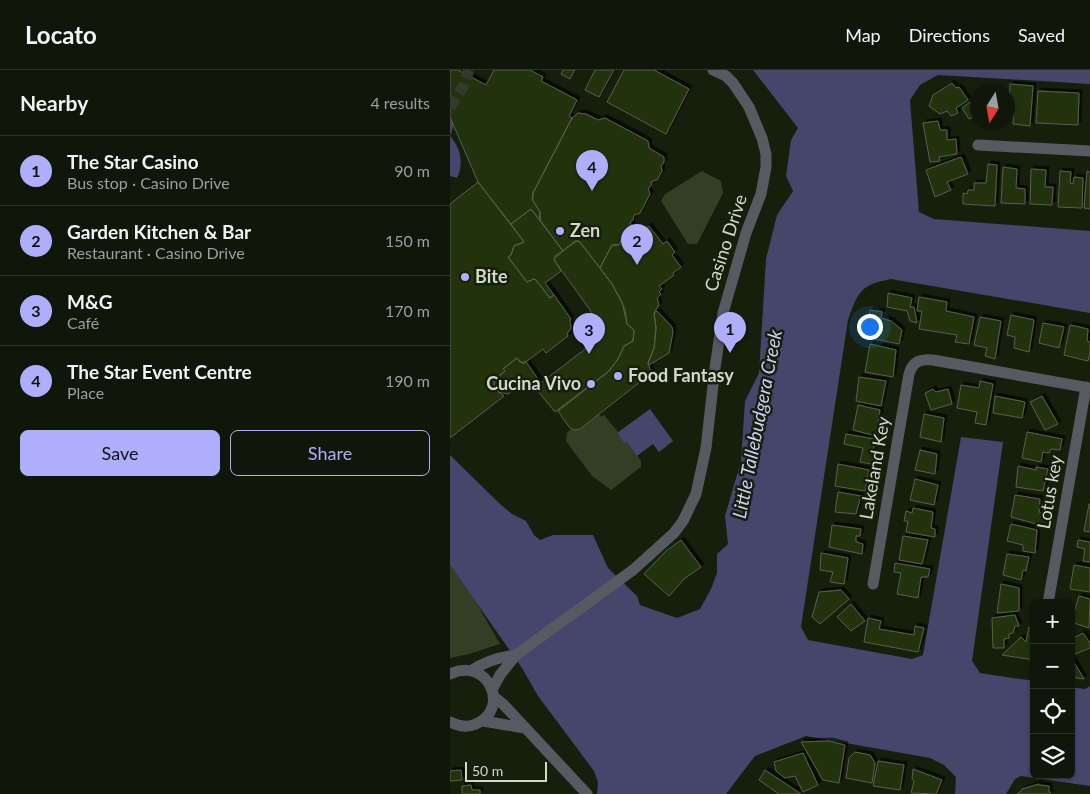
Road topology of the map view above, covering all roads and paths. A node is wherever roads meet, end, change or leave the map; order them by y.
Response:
1 (713, 70) edge
2 (978, 144) dead end
3 (1090, 151) edge
4 (1088, 388) edge
5 (873, 584) dead end
6 (1049, 599) edge
7 (516, 655) junction
8 (472, 671) junction
9 (450, 674) edge
10 (493, 693) junction
11 (482, 721) junction
12 (450, 722) edge
13 (524, 728) junction
14 (587, 794) edge

1 - 7 street, Casino Drive
2 - 3 street
4 - 5 street, Lakeland Key
4 - 6 street, Lotus key
7 - 8 street
7 - 10 street
8 - 9 street
8 - 10 street
10 - 11 street
10 - 13 street
11 - 12 street
11 - 13 street
13 - 14 street

